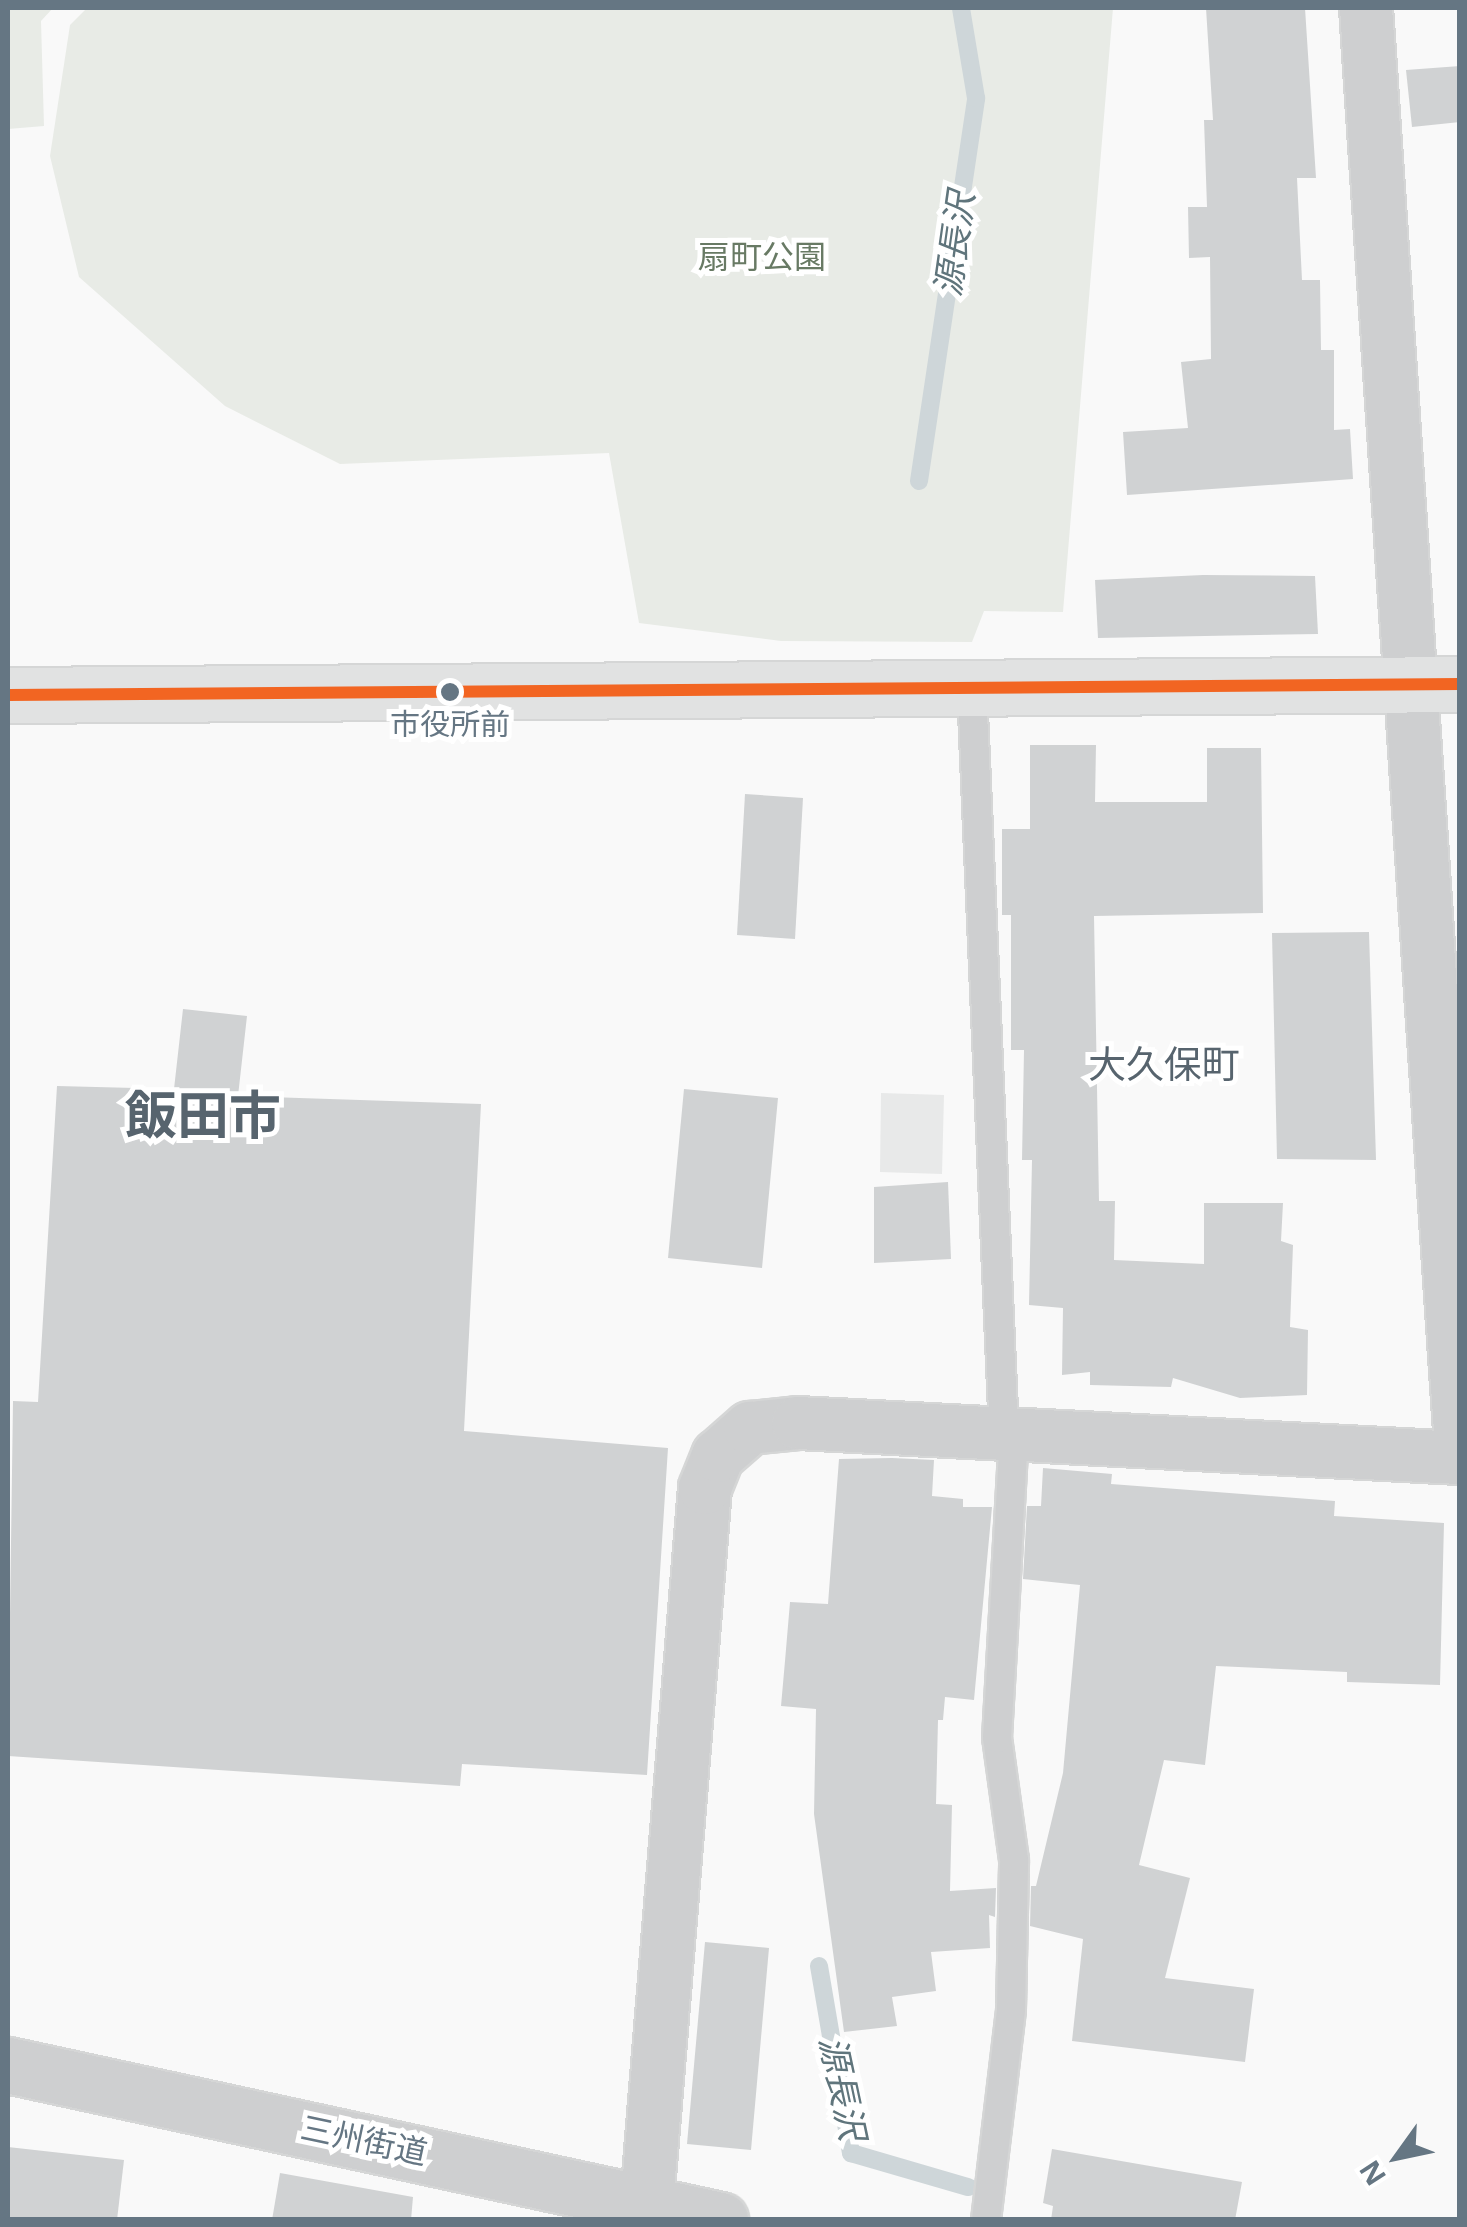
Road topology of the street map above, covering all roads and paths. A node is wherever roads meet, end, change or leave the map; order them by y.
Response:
1 (1366, 8) edge
2 (1436, 684) edge
3 (972, 689) junction
4 (8, 694) edge
5 (1451, 1166) edge
6 (1460, 1431) edge
7 (1010, 1434) junction
8 (1460, 1458) edge
9 (8, 2065) edge
10 (647, 2201) junction
11 (720, 2220) edge
12 (986, 2220) edge

1 - 2 street
2 - 3 highway
2 - 5 street
3 - 4 highway
3 - 7 lane
5 - 6 street
7 - 8 street
7 - 10 street
7 - 12 lane
9 - 10 street, 三州街道
10 - 11 street, 三州街道

